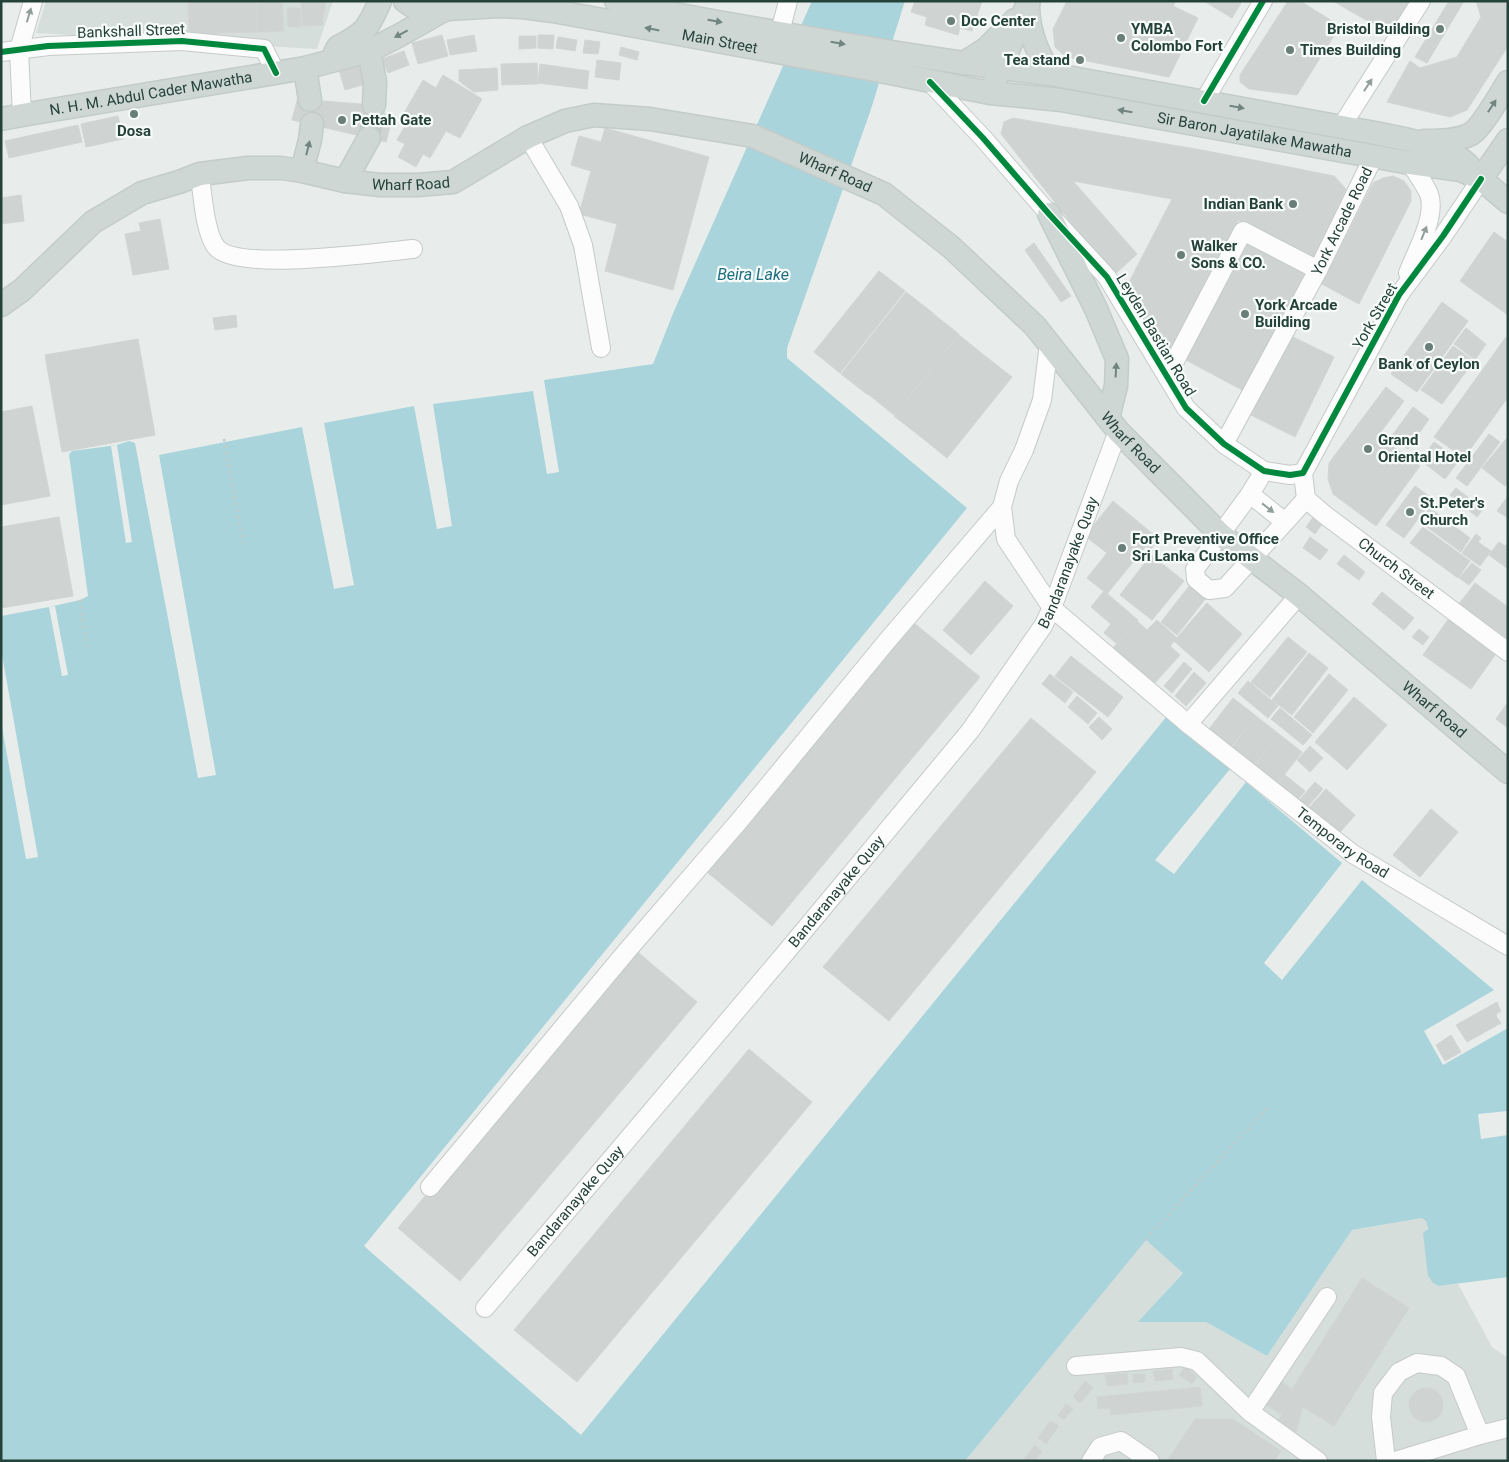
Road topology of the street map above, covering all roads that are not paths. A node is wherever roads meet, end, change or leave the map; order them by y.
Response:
1 (33, 1) edge
2 (380, 1) edge
3 (405, 1) edge
4 (616, 1) edge
5 (788, 1) edge
6 (1263, 1) edge
7 (1421, 1) edge
8 (1029, 4) edge
9 (451, 7) edge
10 (785, 40) junction
11 (10, 51) edge
12 (368, 51) junction
13 (332, 61) junction
14 (964, 63) junction
15 (897, 64) junction
16 (305, 68) junction
17 (999, 69) junction
18 (276, 73) junction
19 (1050, 74) junction
20 (930, 82) junction
21 (1508, 82) edge
22 (990, 93) junction
23 (310, 100) dead end
24 (1204, 101) junction
25 (374, 105) tunnel mouth
26 (12, 117) edge
27 (312, 124) dead end
28 (1341, 126) junction
29 (528, 137) junction
30 (369, 138) tunnel mouth
31 (1508, 140) edge
32 (1416, 142) junction
33 (1374, 156) junction
34 (1410, 163) junction
35 (302, 171) junction
36 (200, 174) junction
37 (1481, 179) junction
38 (345, 181) junction
39 (1508, 202) edge
40 (1049, 214) junction
41 (413, 248) dead end
42 (1318, 270) junction
43 (1399, 295) junction
44 (1, 305) edge
45 (1049, 344) junction
46 (601, 348) dead end
47 (1168, 376) junction
48 (1113, 425) junction
49 (1224, 444) junction
50 (1264, 471) junction
51 (1303, 473) junction
52 (1250, 494) junction
53 (1306, 499) junction
54 (1002, 507) junction
55 (1285, 522) junction
56 (1220, 535) junction
57 (1253, 558) junction
58 (1299, 595) junction
59 (1052, 608) junction
60 (1506, 648) edge
61 (1188, 724) junction
62 (1508, 772) edge
63 (1508, 946) edge
64 (430, 1187) dead end
65 (1327, 1297) dead end
66 (485, 1308) dead end
67 (1076, 1366) dead end
68 (1250, 1412) junction
69 (1508, 1428) edge
70 (1480, 1435) junction
71 (1091, 1461) edge
72 (1150, 1461) edge
73 (1318, 1461) edge
74 (1386, 1461) edge
75 (1395, 1461) edge

11 -> 1 street
2 - 13 main road
3 - 9 main road, Main Street
4 -> 10 main road, Main Street
5 - 10 street
6 - 24 street
28 -> 7 street
8 - 14 main road
8 - 17 main road
8 - 19 main road
10 -> 9 main road, Main Street
9 -> 12 main road, N. H. M. Abdul Cader Mawatha
10 - 15 main road, Main Street
11 - 18 street, Bankshall Street
11 - 26 street
12 - 13 main road, N. H. M. Abdul Cader Mawatha
12 - 25 main road
13 - 16 main road, N. H. M. Abdul Cader Mawatha
14 - 15 main road, Main Street
14 - 17 main road, Main Street
15 - 20 main road, Main Street
16 - 18 main road, N. H. M. Abdul Cader Mawatha
16 - 23 main road
17 - 19 main road, Sir Baron Jayatilake Mawatha
17 - 22 main road
18 - 26 main road, N. H. M. Abdul Cader Mawatha
19 - 24 main road, Sir Baron Jayatilake Mawatha
20 - 22 main road, Main Street
20 - 40 street, Leyden Bastian Road
32 -> 21 main road
33 -> 22 main road, Sir Baron Jayatilake Mawatha
24 -> 28 main road, Sir Baron Jayatilake Mawatha
35 -> 27 main road
28 - 32 main road, Sir Baron Jayatilake Mawatha
29 - 38 main road, Wharf Road
29 - 45 main road, Wharf Road
29 - 46 street
30 - 38 main road
31 - 37 main road, York Street
32 - 37 main road
33 - 34 main road, Sir Baron Jayatilake Mawatha
33 - 42 street, York Arcade Road
34 - 37 main road, Sir Baron Jayatilake Mawatha
43 -> 34 street, York Street
35 - 36 main road, Wharf Road
35 - 38 main road, Wharf Road
36 - 41 street
36 - 44 main road, Wharf Road
37 - 39 main road, Sir Baron Jayatilake Mawatha
37 - 43 street, York Street
40 - 47 street, Leyden Bastian Road
48 -> 40 main road
42 - 47 street
42 - 49 street, York Arcade Road
43 - 51 street, York Street
45 - 48 main road, Wharf Road
45 - 54 street
47 - 49 street, Leyden Bastian Road
48 - 56 main road, Wharf Road
48 - 59 street, Bandaranayake Quay
49 - 50 street, Leyden Bastian Road
50 - 51 street, Leyden Bastian Road
50 - 52 street
51 - 53 street
52 -> 55 street
52 - 56 street
53 - 55 street
53 - 60 street, Church Street
54 - 59 street, Temporary Road
54 - 64 street
55 - 57 street
56 - 57 main road, Wharf Road
56 - 57 street
57 - 58 main road, Wharf Road
58 - 61 street
58 - 62 main road, Wharf Road
59 - 61 street, Temporary Road
59 - 66 street, Bandaranayake Quay
61 - 63 street, Temporary Road
65 - 68 street
67 - 68 street
68 - 73 street
69 - 70 street
70 - 74 street
70 - 75 street
71 - 72 street

